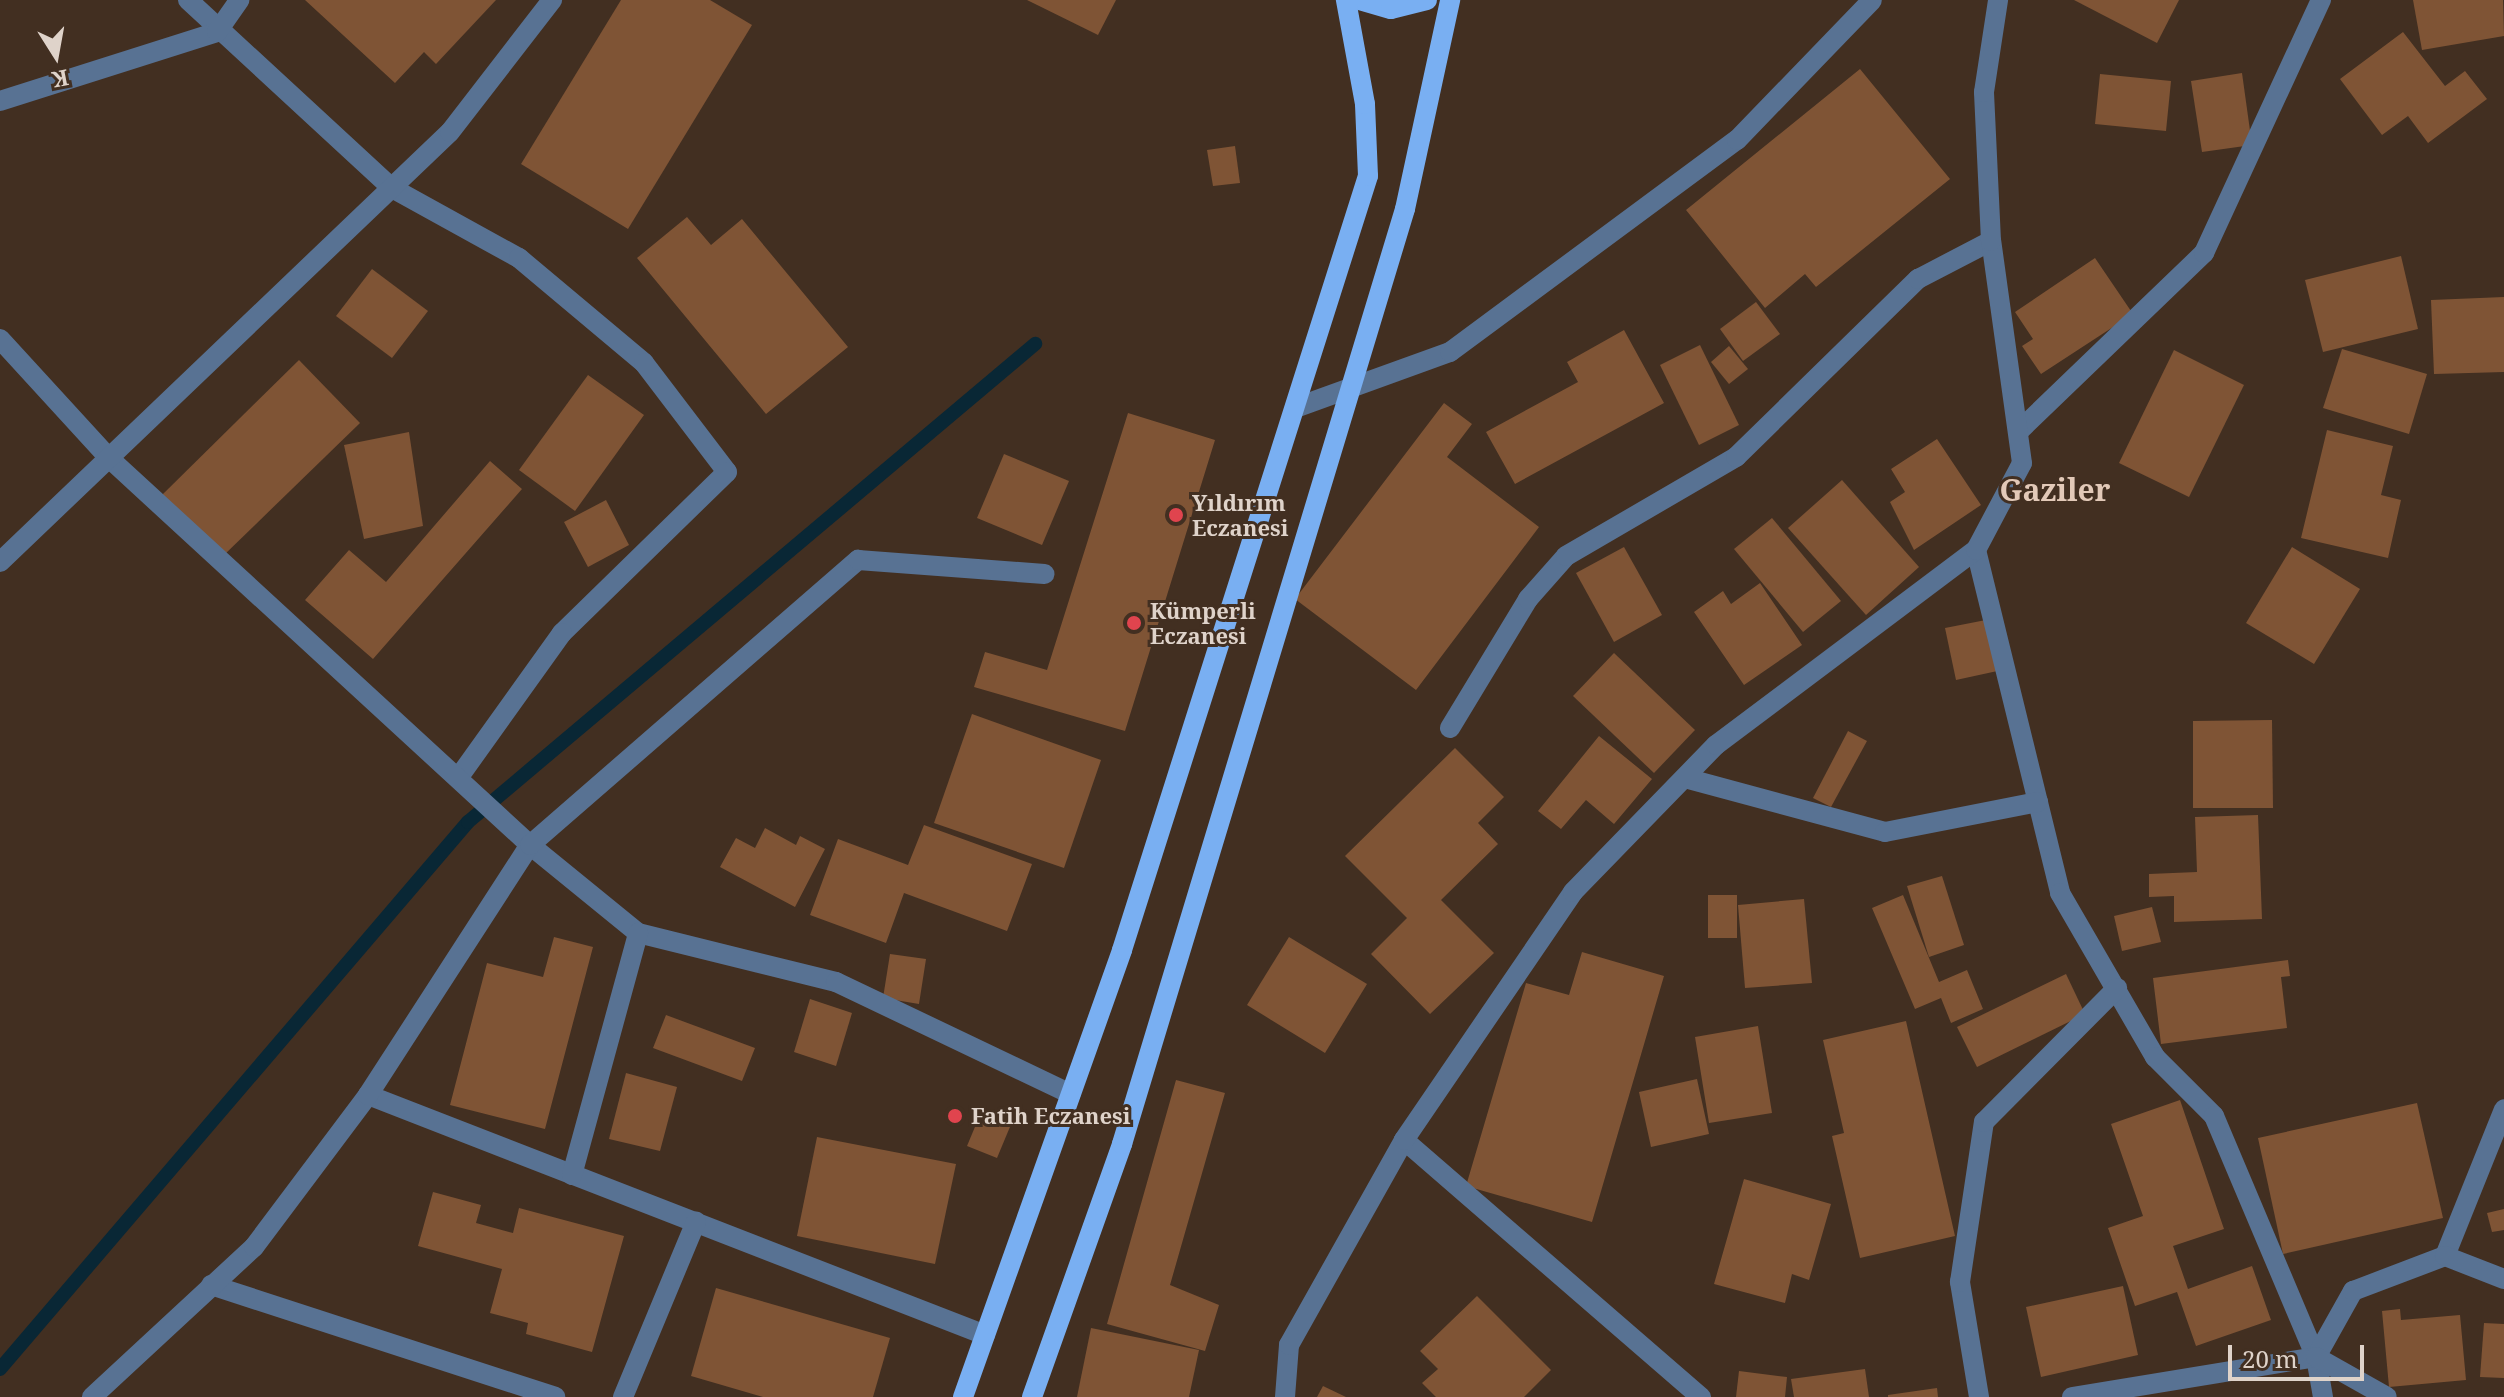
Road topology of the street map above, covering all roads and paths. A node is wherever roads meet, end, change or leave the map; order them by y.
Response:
1 (188, 0) edge
2 (239, 0) edge
3 (552, 0) edge
4 (1346, 0) edge
5 (1359, 0) edge
6 (1427, 0) edge
7 (1450, 0) edge
8 (1872, 0) edge
9 (1998, 0) edge
10 (2321, 0) edge
11 (217, 32) junction
12 (0, 101) edge
13 (392, 188) junction
14 (1991, 241) junction
15 (0, 339) edge
16 (1350, 388) junction
17 (1295, 408) junction
18 (2019, 431) junction
19 (109, 458) junction
20 (1976, 550) junction
21 (0, 562) edge
22 (1044, 574) dead end
23 (1450, 728) dead end
24 (1685, 778) junction
25 (463, 781) junction
26 (2038, 802) junction
27 (530, 845) junction
28 (638, 933) junction
29 (2117, 988) junction
30 (1071, 1094) junction
31 (368, 1095) junction
32 (2504, 1109) edge
33 (1404, 1140) junction
34 (572, 1175) junction
35 (696, 1222) junction
36 (2445, 1256) junction
37 (2504, 1279) edge
38 (211, 1285) junction
39 (985, 1335) junction
40 (2316, 1357) junction
41 (92, 1397) edge
42 (555, 1397) edge
43 (623, 1397) edge
44 (963, 1397) edge
45 (1032, 1397) edge
46 (1285, 1397) edge
47 (1701, 1397) edge
48 (1979, 1397) edge
49 (2072, 1397) edge
50 (2323, 1397) edge
51 (2387, 1397) edge

1 - 11 street
2 - 11 street
3 - 13 street
4 - 17 main road
5 - 6 main road
7 - 16 main road
8 - 16 street
9 - 14 street
10 - 18 street
11 - 12 street
11 - 13 street
13 - 19 street
13 - 25 street
14 - 18 street
14 - 23 street
15 - 19 street
16 - 17 street
16 - 45 main road
17 - 30 main road
18 - 20 street
19 - 21 street
19 - 25 street
20 - 24 street
20 - 26 street
22 - 27 street
24 - 26 street
24 - 33 street
25 - 27 street
26 - 29 street
27 - 28 street
27 - 31 street
28 - 30 street
28 - 34 street
29 - 40 street
29 - 48 street
30 - 39 main road
31 - 34 street
31 - 38 street
32 - 36 street
33 - 46 street
33 - 47 street
34 - 35 street
35 - 39 street
35 - 43 street
36 - 37 street
36 - 40 street
38 - 41 street
38 - 42 street
39 - 44 main road
40 - 49 street
40 - 50 street
40 - 51 street

